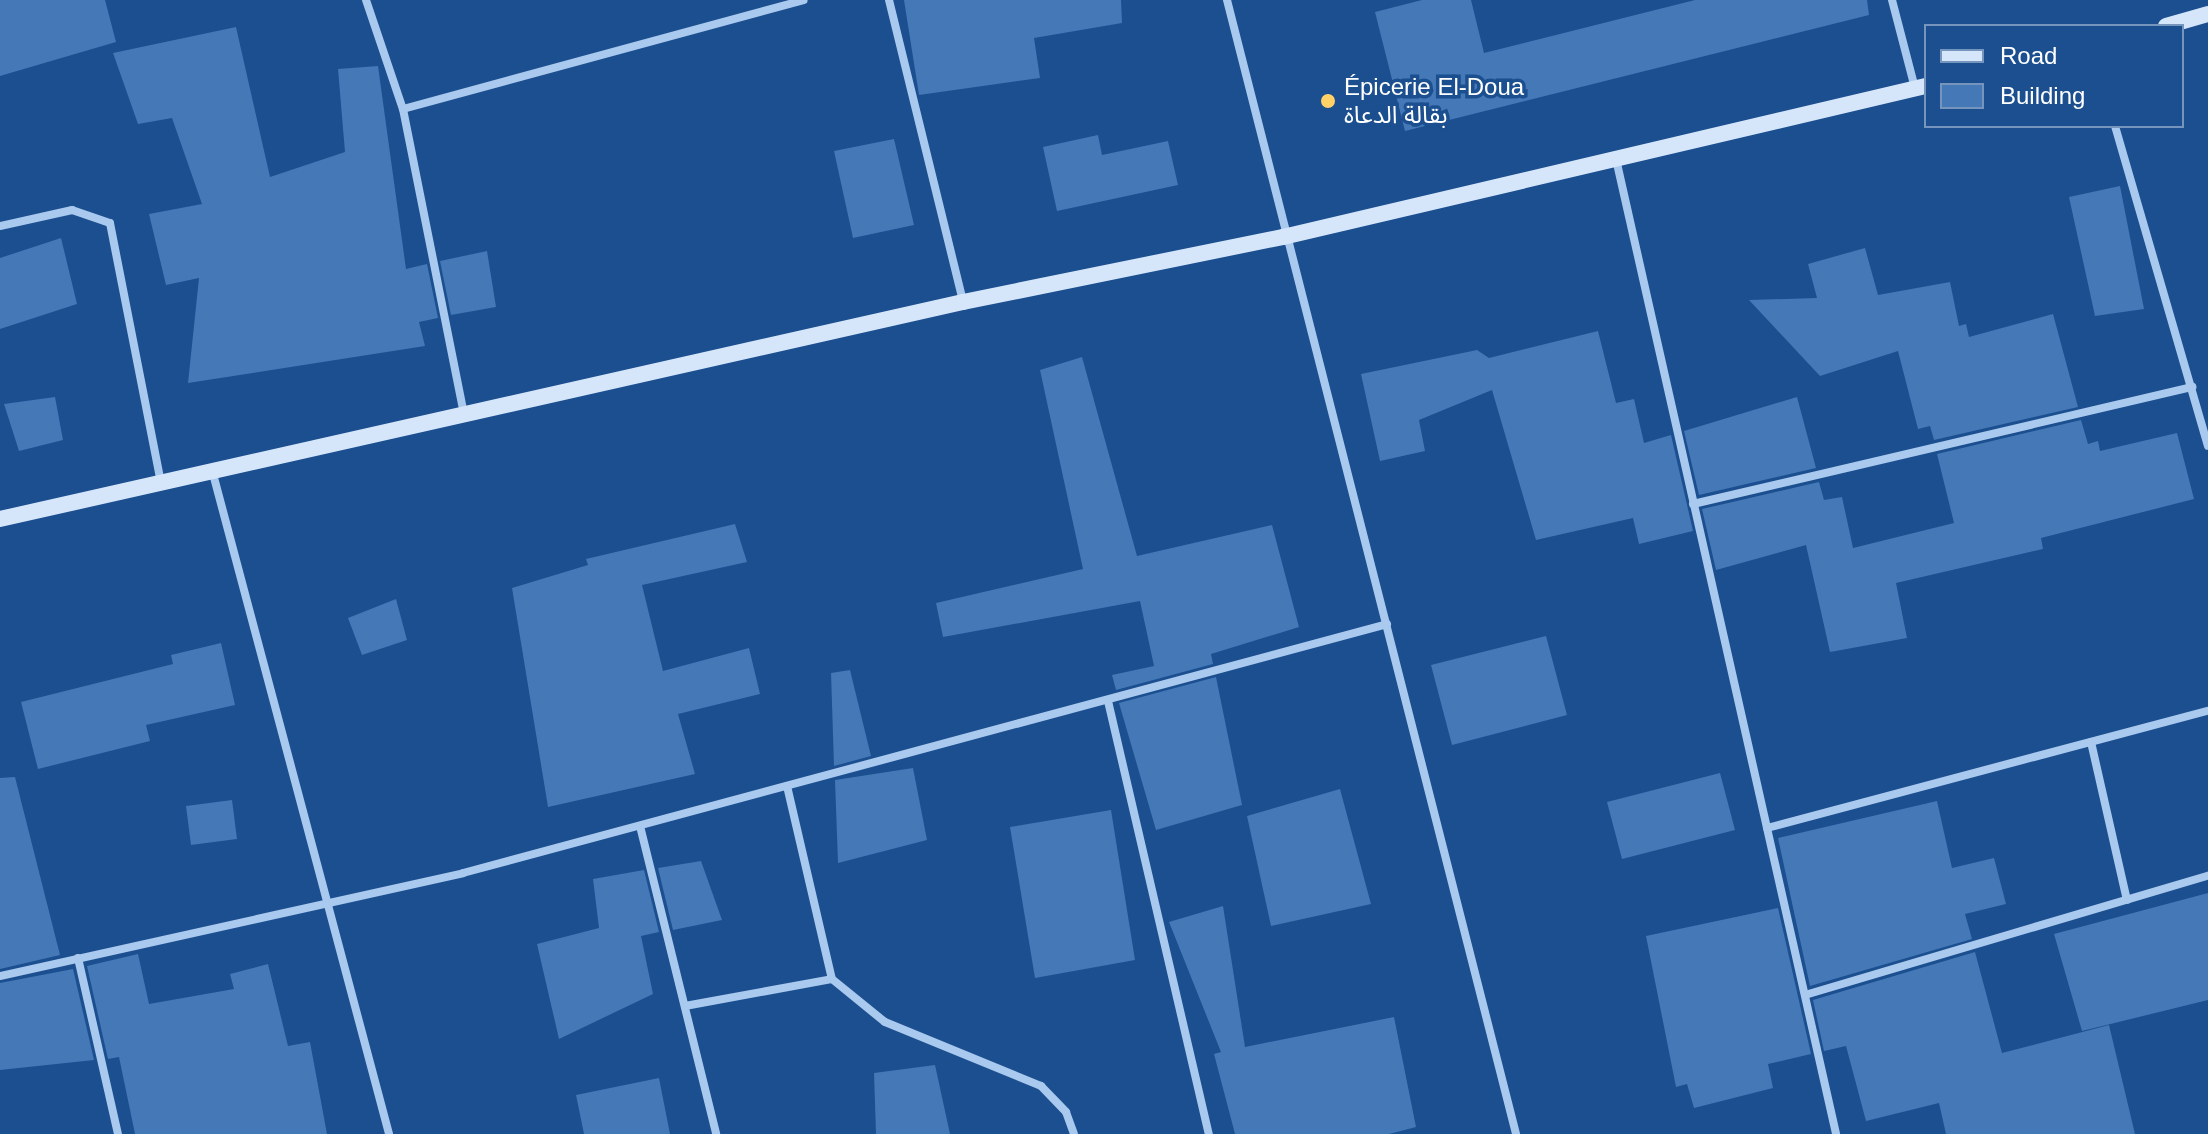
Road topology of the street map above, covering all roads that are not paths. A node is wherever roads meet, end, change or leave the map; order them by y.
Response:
1 (366, 0) edge
2 (803, 0) edge
3 (889, 0) edge
4 (1227, 0) edge
5 (1892, 0) edge
6 (2208, 14) edge
7 (2173, 24) edge
8 (1920, 87) edge
9 (403, 109) junction
10 (2116, 128) edge
11 (1616, 159) junction
12 (0, 226) edge
13 (1283, 237) junction
14 (963, 302) junction
15 (2192, 387) junction
16 (464, 416) junction
17 (2208, 446) edge
18 (211, 467) junction
19 (160, 478) junction
20 (1693, 504) junction
21 (0, 519) edge
22 (1387, 624) junction
23 (1108, 701) junction
24 (2208, 711) edge
25 (2091, 742) junction
26 (787, 786) junction
27 (640, 826) junction
28 (1767, 828) junction
29 (2208, 876) edge
30 (2127, 900) junction
31 (325, 904) junction
32 (78, 958) junction
33 (0, 976) edge
34 (832, 979) junction
35 (1805, 995) junction
36 (685, 1006) junction
37 (118, 1134) edge
38 (389, 1134) edge
39 (716, 1134) edge
40 (1074, 1134) edge
41 (1209, 1134) edge
42 (1516, 1134) edge
43 (1836, 1134) edge

1 - 9 street
2 - 9 street
3 - 14 street
4 - 13 street
5 - 8 street
6 - 7 main road
8 - 11 main road
9 - 16 street
10 - 15 street
11 - 13 main road
11 - 20 street
12 - 19 street
13 - 14 main road
13 - 22 street
14 - 16 main road
15 - 17 street
15 - 20 street
16 - 18 main road
18 - 19 main road
18 - 31 street
19 - 21 main road
20 - 28 street
22 - 23 street
22 - 42 street
23 - 26 street
23 - 41 street
24 - 25 street
25 - 28 street
25 - 30 street
26 - 27 street
26 - 34 street
27 - 31 street
27 - 36 street
28 - 35 street
29 - 30 street
30 - 35 street
31 - 32 street
31 - 38 street
32 - 33 street
32 - 37 street
34 - 36 street
34 - 40 street
35 - 43 street
36 - 39 street

